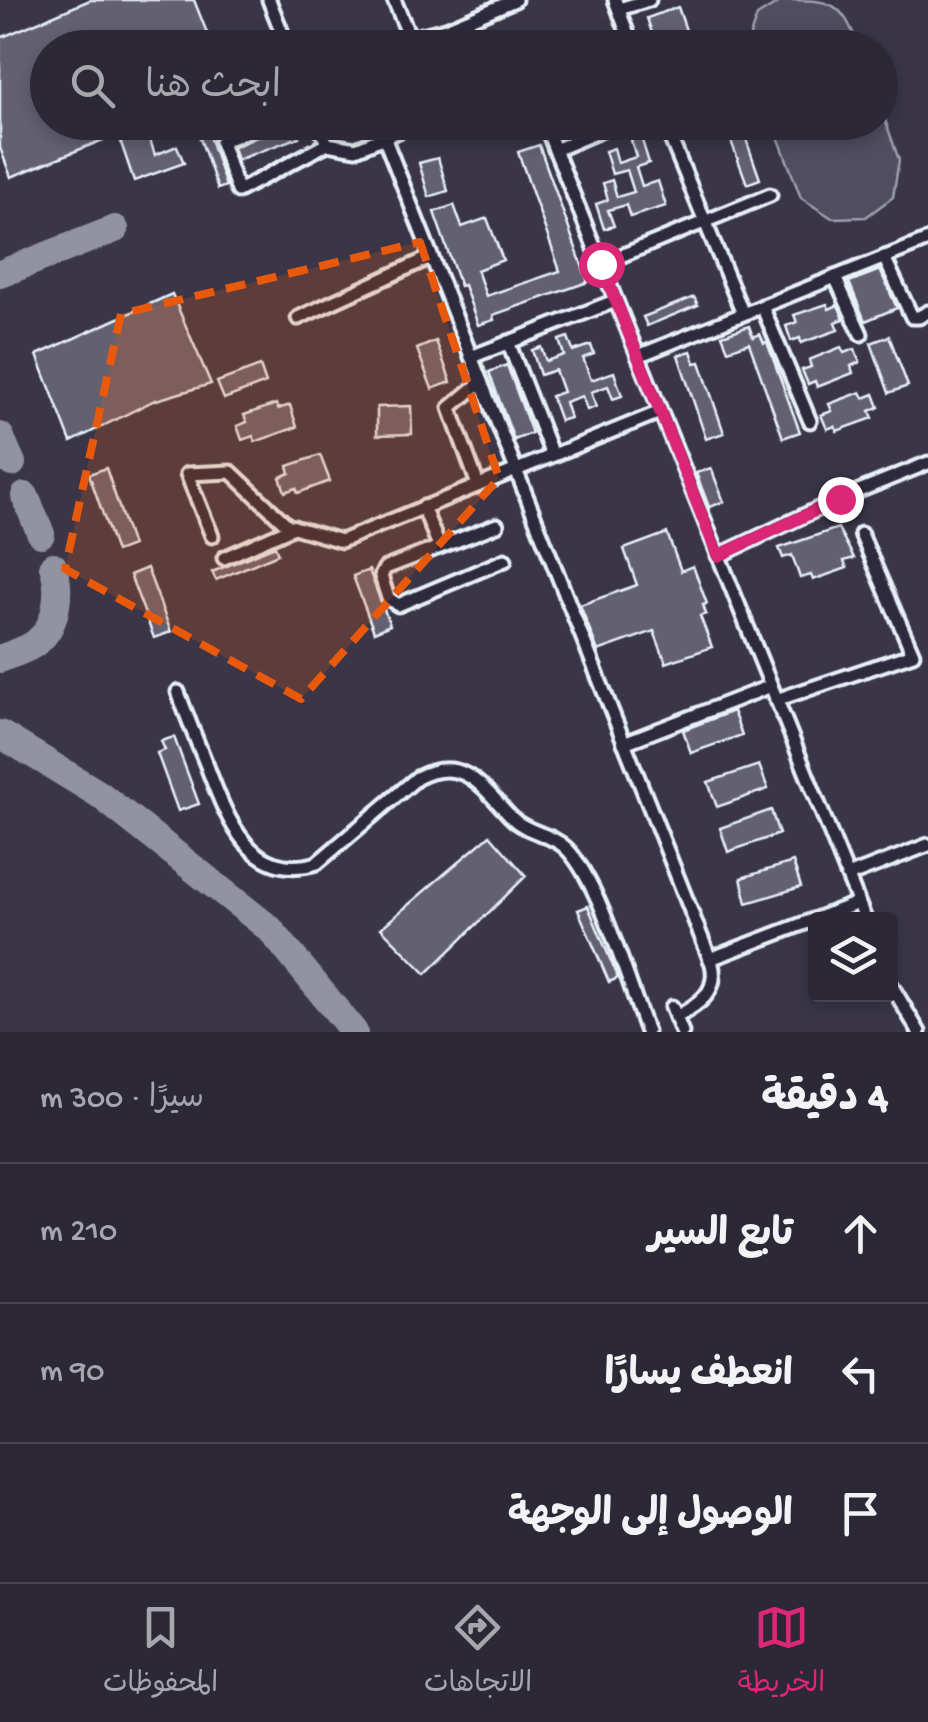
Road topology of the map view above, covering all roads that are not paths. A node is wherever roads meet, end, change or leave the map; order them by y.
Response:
1 (269, 0) edge
2 (394, 0) edge
3 (515, 0) edge
4 (648, 0) edge
5 (617, 5) edge
6 (446, 29) joint
7 (281, 30) edge
8 (407, 30) edge
9 (442, 30) edge
10 (627, 30) edge
11 (227, 140) edge
12 (325, 140) edge
13 (377, 140) edge
14 (385, 140) edge
15 (551, 140) edge
16 (579, 140) edge
17 (672, 140) edge
18 (327, 144) junction
19 (555, 150) junction
20 (770, 195) dead end
21 (706, 222) junction
22 (928, 240) edge
23 (432, 257) junction
24 (884, 257) junction
25 (601, 264) junction
26 (834, 277) junction
27 (616, 300) junction
28 (762, 306) junction
29 (928, 312) edge
30 (743, 314) junction
31 (298, 318) dead end
32 (861, 334) dead end
33 (508, 342) junction
34 (471, 356) junction
35 (638, 356) junction
36 (481, 382) junction
37 (660, 412) junction
38 (810, 422) dead end
39 (552, 455) junction
40 (928, 463) edge
41 (516, 470) junction
42 (478, 486) junction
43 (423, 507) junction
44 (497, 525) dead end
45 (294, 527) junction
46 (861, 534) dead end
47 (212, 536) dead end
48 (439, 546) junction
49 (718, 556) junction
50 (224, 558) dead end
51 (506, 560) dead end
52 (771, 686) junction
53 (178, 692) dead end
54 (776, 700) junction
55 (624, 743) junction
56 (928, 845) edge
57 (848, 876) junction
58 (858, 903) junction
59 (862, 912) edge
60 (710, 959) junction
61 (898, 997) edge
62 (647, 1032) edge
63 (682, 1032) edge
64 (919, 1032) edge

1 - 7 lane
2 - 8 lane
3 - 6 lane
4 - 5 lane
5 - 10 lane
6 - 9 lane
11 - 18 lane
12 - 18 lane
13 - 18 lane
14 - 23 lane
15 - 19 lane
16 - 19 lane
17 - 21 lane
19 - 25 lane
20 - 21 lane
21 - 25 lane
21 - 30 lane
22 - 24 lane
23 - 31 lane
23 - 34 lane
24 - 26 lane
24 - 29 lane
25 - 27 lane
26 - 28 lane
26 - 32 lane
27 - 33 lane
27 - 35 lane
28 - 30 lane
28 - 38 lane
30 - 35 lane
33 - 34 lane
33 - 39 lane
34 - 36 lane
35 - 37 lane
36 - 41 lane
36 - 42 lane
37 - 39 lane
37 - 49 lane
39 - 41 lane
40 - 49 lane
41 - 42 lane
41 - 55 lane
42 - 43 lane
43 - 45 lane
43 - 48 lane
44 - 48 lane
45 - 47 lane
45 - 50 lane
46 - 54 lane
48 - 51 lane
49 - 52 lane
52 - 54 lane
52 - 55 lane
53 - 62 lane
54 - 57 lane
55 - 60 lane
56 - 57 lane
57 - 58 lane
58 - 59 lane
58 - 60 lane
60 - 63 lane
61 - 64 lane

